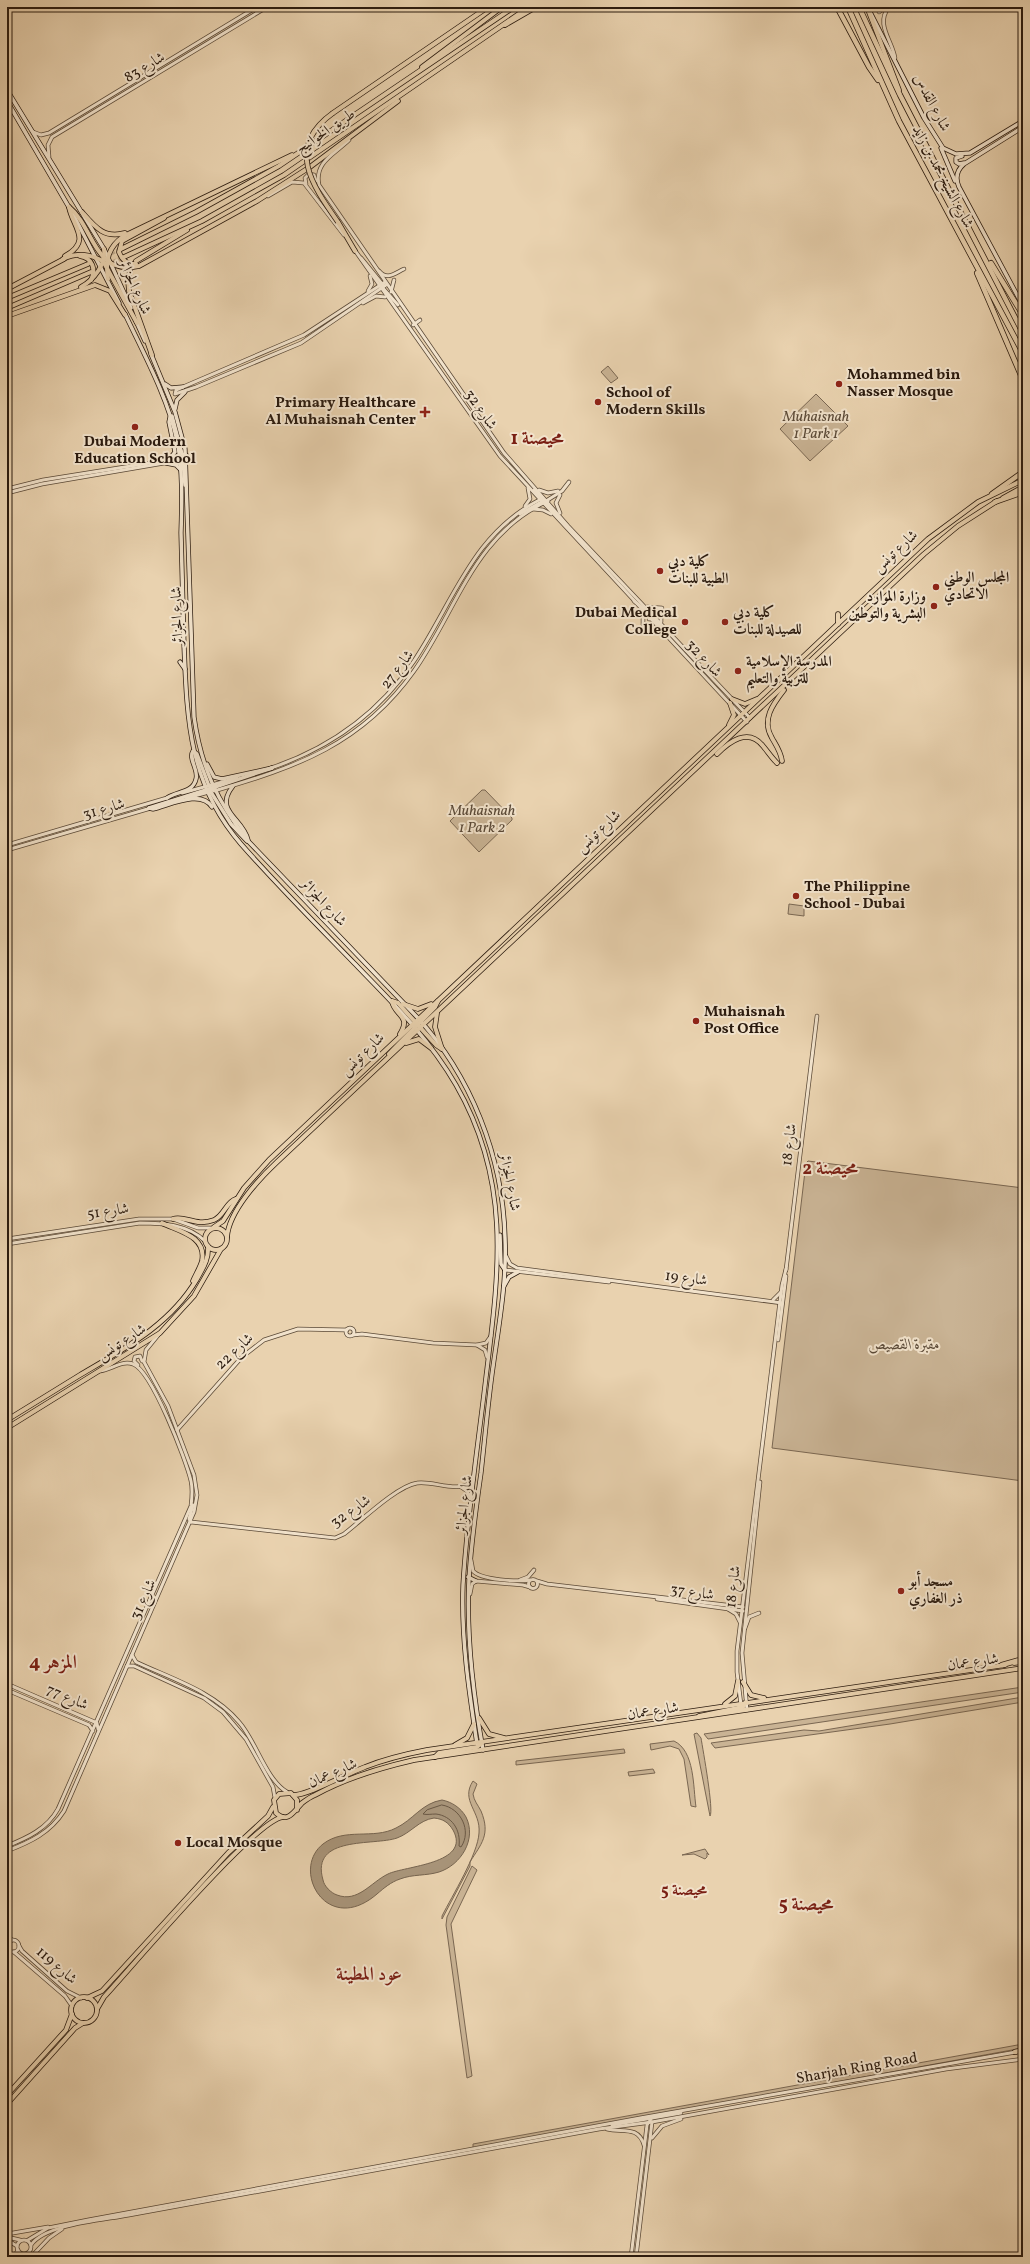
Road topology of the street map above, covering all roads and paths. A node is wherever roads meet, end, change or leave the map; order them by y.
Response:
1 (257, 7) edge
2 (267, 7) edge
3 (488, 7) edge
4 (502, 7) edge
5 (514, 7) edge
6 (529, 7) edge
7 (536, 7) edge
8 (837, 7) edge
9 (848, 7) edge
10 (859, 7) edge
11 (876, 7) edge
12 (887, 7) edge
13 (868, 8) edge
14 (499, 28) junction
15 (894, 58) junction
16 (418, 72) junction
17 (142, 77) junction
18 (424, 81) junction
19 (882, 84) junction
20 (7, 90) edge
21 (128, 91) junction
22 (900, 95) junction
23 (7, 101) edge
24 (1023, 121) edge
25 (1023, 127) edge
26 (33, 132) junction
27 (350, 138) junction
28 (937, 142) junction
29 (983, 146) junction
30 (306, 149) junction
31 (49, 157) junction
32 (970, 159) junction
33 (957, 183) junction
34 (306, 184) junction
35 (320, 190) junction
36 (257, 201) junction
37 (69, 207) junction
38 (174, 211) junction
39 (82, 212) junction
40 (202, 220) junction
41 (133, 230) junction
42 (121, 248) tunnel mouth
43 (104, 249) joint
44 (982, 250) junction
45 (355, 251) junction
46 (164, 252) junction
47 (970, 256) junction
48 (124, 257) tunnel mouth
49 (96, 258) junction
50 (360, 258) junction
51 (63, 259) junction
52 (106, 261) junction
53 (136, 261) dead end
54 (54, 264) junction
55 (88, 264) tunnel mouth
56 (100, 266) junction
57 (373, 266) junction
58 (366, 268) junction
59 (404, 269) dead end
60 (130, 271) dead end
61 (91, 272) tunnel mouth
62 (108, 279) junction
63 (91, 280) junction
64 (394, 280) dead end
65 (382, 286) junction
66 (7, 289) edge
67 (392, 293) junction
68 (69, 294) junction
69 (363, 296) junction
70 (7, 298) edge
71 (387, 298) junction
72 (358, 305) junction
73 (1023, 306) edge
74 (7, 308) edge
75 (398, 310) junction
76 (403, 310) junction
77 (125, 315) junction
78 (1023, 315) edge
79 (7, 316) edge
80 (420, 320) dead end
81 (137, 323) joint
82 (413, 325) junction
83 (1023, 333) edge
84 (1023, 354) edge
85 (152, 356) junction
86 (1023, 380) edge
87 (163, 382) junction
88 (183, 387) junction
89 (185, 392) junction
90 (167, 409) junction
91 (175, 412) junction
92 (170, 416) junction
93 (186, 455) junction
94 (181, 459) junction
95 (155, 462) junction
96 (166, 463) junction
97 (180, 469) junction
98 (1023, 472) edge
99 (80, 473) junction
100 (65, 480) junction
101 (522, 480) junction
102 (1023, 480) edge
103 (569, 482) dead end
104 (526, 485) junction
105 (535, 487) junction
106 (1023, 487) edge
107 (7, 489) edge
108 (558, 491) dead end
109 (187, 492) junction
110 (1023, 492) edge
111 (7, 493) edge
112 (992, 494) junction
113 (560, 495) dead end
114 (544, 501) junction
115 (995, 502) junction
116 (532, 510) junction
117 (519, 511) junction
118 (555, 518) junction
119 (562, 518) junction
120 (515, 519) junction
121 (568, 526) junction
122 (192, 570) dead end
123 (189, 574) junction
124 (632, 600) junction
125 (646, 607) junction
126 (643, 612) junction
127 (838, 614) dead end
128 (655, 617) junction
129 (650, 619) junction
130 (661, 624) junction
131 (838, 624) junction
132 (659, 629) junction
133 (676, 640) junction
134 (180, 662) dead end
135 (185, 670) junction
136 (789, 682) junction
137 (763, 696) junction
138 (731, 701) junction
139 (745, 713) junction
140 (741, 716) junction
141 (751, 718) junction
142 (746, 722) junction
143 (198, 726) dead end
144 (196, 730) junction
145 (724, 732) junction
146 (200, 750) junction
147 (193, 751) junction
148 (288, 759) dead end
149 (286, 763) junction
150 (272, 768) junction
151 (693, 773) junction
152 (267, 776) junction
153 (271, 776) dead end
154 (233, 786) junction
155 (209, 789) junction
156 (167, 798) junction
157 (149, 800) dead end
158 (153, 802) junction
159 (149, 808) junction
160 (223, 821) junction
161 (248, 841) junction
162 (7, 845) edge
163 (245, 849) junction
164 (7, 850) edge
165 (246, 854) dead end
166 (272, 866) junction
167 (280, 868) dead end
168 (334, 947) dead end
169 (341, 950) junction
170 (382, 977) dead end
171 (382, 982) junction
172 (438, 1000) junction
173 (392, 1001) junction
174 (403, 1004) junction
175 (439, 1010) junction
176 (816, 1016) dead end
177 (418, 1024) junction
178 (396, 1040) junction
179 (402, 1044) junction
180 (431, 1048) junction
181 (442, 1049) junction
182 (383, 1062) junction
183 (237, 1199) junction
184 (173, 1219) junction
185 (162, 1223) junction
186 (213, 1228) junction
187 (498, 1232) junction
188 (227, 1237) junction
189 (7, 1239) edge
190 (205, 1241) junction
191 (7, 1244) edge
192 (208, 1246) junction
193 (221, 1249) junction
194 (506, 1256) junction
195 (786, 1269) junction
196 (505, 1270) junction
197 (518, 1272) junction
198 (610, 1281) junction
199 (192, 1286) junction
200 (503, 1289) junction
201 (782, 1290) junction
202 (773, 1301) junction
203 (782, 1302) junction
204 (780, 1310) junction
205 (354, 1330) junction
206 (347, 1332) junction
207 (492, 1332) junction
208 (160, 1333) junction
209 (362, 1334) junction
210 (353, 1335) junction
211 (777, 1341) junction
212 (477, 1345) junction
213 (488, 1361) junction
214 (100, 1371) junction
215 (149, 1372) junction
216 (146, 1379) junction
217 (172, 1418) junction
218 (7, 1420) edge
219 (184, 1420) junction
220 (7, 1428) edge
221 (177, 1430) junction
222 (761, 1466) junction
223 (474, 1477) junction
224 (461, 1486) junction
225 (192, 1493) junction
226 (472, 1501) junction
227 (471, 1510) junction
228 (193, 1515) junction
229 (191, 1522) junction
230 (201, 1524) junction
231 (188, 1528) junction
232 (471, 1555) junction
233 (165, 1567) junction
234 (534, 1570) dead end
235 (469, 1578) junction
236 (514, 1580) junction
237 (530, 1580) junction
238 (476, 1581) junction
239 (537, 1581) junction
240 (164, 1583) junction
241 (547, 1584) junction
242 (537, 1586) junction
243 (530, 1587) junction
244 (636, 1595) junction
245 (468, 1599) junction
246 (727, 1608) junction
247 (742, 1609) junction
248 (746, 1609) junction
249 (759, 1613) dead end
250 (740, 1623) junction
251 (745, 1628) junction
252 (129, 1648) junction
253 (132, 1654) junction
254 (1023, 1659) edge
255 (1023, 1662) edge
256 (1002, 1665) junction
257 (127, 1666) junction
258 (1023, 1668) edge
259 (125, 1670) junction
260 (141, 1670) junction
261 (1023, 1671) edge
262 (990, 1672) junction
263 (738, 1681) junction
264 (743, 1682) junction
265 (7, 1684) edge
266 (8, 1690) edge
267 (766, 1699) junction
268 (53, 1704) junction
269 (43, 1705) junction
270 (720, 1706) junction
271 (744, 1706) junction
272 (479, 1718) junction
273 (96, 1723) junction
274 (474, 1724) junction
275 (93, 1731) junction
276 (97, 1735) junction
277 (522, 1737) junction
278 (510, 1738) junction
279 (451, 1747) junction
280 (480, 1747) junction
281 (287, 1792) junction
282 (293, 1795) junction
283 (275, 1798) junction
284 (273, 1807) junction
285 (297, 1810) junction
286 (283, 1817) junction
287 (26, 1838) junction
288 (7, 1846) edge
289 (14, 1848) junction
290 (7, 1851) edge
291 (7, 1936) edge
292 (12, 1940) junction
293 (7, 1945) edge
294 (19, 1946) junction
295 (14, 1952) junction
296 (81, 1998) junction
297 (87, 1998) junction
298 (72, 2006) junction
299 (97, 2009) junction
300 (72, 2014) junction
301 (83, 2023) junction
302 (1023, 2050) edge
303 (1015, 2052) joint
304 (1023, 2059) edge
305 (7, 2095) edge
306 (7, 2104) edge
307 (703, 2108) junction
308 (704, 2112) junction
309 (650, 2121) junction
310 (596, 2127) junction
311 (606, 2128) junction
312 (649, 2146) junction
313 (644, 2149) junction
314 (52, 2227) junction
315 (66, 2228) junction
316 (7, 2236) edge
317 (7, 2240) edge
318 (20, 2240) junction
319 (28, 2240) junction
320 (32, 2245) junction
321 (17, 2248) junction
322 (24, 2254) junction
323 (14, 2257) edge
324 (20, 2257) edge
325 (31, 2257) edge
326 (631, 2257) edge
327 (636, 2257) edge

1 - 17 street, شارع 83
2 - 21 street, شارع 83
3 - 45 main road, bridge
4 - 16 main road
5 - 16 main road, طريق الخوانيج
6 - 14 main road, طريق الخوانيج
7 - 14 main road
8 - 19 highway
9 - 19 highway, شارع الشيخ محمد بن زايد
10 - 22 highway, شارع الشيخ محمد بن زايد
11 - 12 street
12 - 15 street
13 - 15 main road, شارع القدس
13 - 22 main road
14 - 18 main road, طريق الخوانيج
15 - 28 main road, شارع القدس
16 - 30 main road, طريق الخوانيج
17 - 21 street
17 - 26 street, شارع 83
18 - 27 main road
18 - 40 main road, طريق الخوانيج
19 - 47 highway, شارع الشيخ محمد بن زايد
20 - 26 main road, شارع الجزائر
21 - 31 street, شارع 83
22 - 44 highway, شارع الشيخ محمد بن زايد
23 - 37 main road, شارع الجزائر
24 - 29 main road, شارع القدس
25 - 32 main road
26 - 31 main road, شارع الجزائر
27 - 35 street
27 - 36 main road
28 - 29 main road, شارع القدس
28 - 33 main road
29 - 32 main road
30 - 38 main road
30 - 42 main road, طريق الخوانيج
31 - 39 main road, شارع الجزائر
32 - 33 main road
33 - 73 main road
34 - 35 street, شارع 32
34 - 36 street
34 - 45 street, شارع 32
35 - 57 street, شارع 32
36 - 46 main road
37 - 49 main road, شارع الجزائر
37 - 52 main road
37 - 54 main road
38 - 41 main road
38 - 46 main road
39 - 41 main road
39 - 43 main road, شارع الجزائر
40 - 48 main road, طريق الخوانيج
40 - 53 main road
41 - 52 main road
43 - 52 main road
44 - 78 highway
44 - 83 highway, شارع الشيخ محمد بن زايد
45 - 50 street, شارع 32
46 - 52 main road
47 - 84 highway, شارع الشيخ محمد بن زايد
47 - 86 highway
49 - 51 main road
49 - 52 main road
49 - 56 main road, شارع الجزائر
50 - 58 street, شارع 32
50 - 65 street
51 - 54 main road
51 - 63 main road
52 - 56 main road
52 - 62 main road
52 - 81 main road
54 - 66 main road
55 - 70 main road
56 - 62 main road, شارع الجزائر
56 - 63 main road
57 - 59 street
57 - 65 street, شارع 32
58 - 65 street, شارع 32
58 - 69 street
60 - 85 main road
61 - 74 main road
62 - 77 main road, شارع الجزائر
63 - 68 main road
64 - 67 street
65 - 67 street, شارع 32
65 - 69 street
65 - 71 street, شارع 32
65 - 72 street
65 - 76 street
67 - 76 street, شارع 32
68 - 77 main road
68 - 79 main road
69 - 88 street
71 - 72 street
71 - 75 street, شارع 32
72 - 89 street
75 - 82 street
75 - 101 street, شارع 32
76 - 82 street, شارع 32
77 - 90 main road, شارع الجزائر
80 - 82 street
81 - 85 main road, شارع الجزائر
82 - 105 street, شارع 32
85 - 87 main road, شارع الجزائر
87 - 88 main road
87 - 91 main road, شارع الجزائر
88 - 89 street
89 - 91 main road
90 - 92 main road, شارع الجزائر
90 - 93 main road
91 - 93 main road, شارع الجزائر
92 - 94 main road, شارع الجزائر
92 - 95 main road
93 - 94 street
93 - 109 main road, شارع الجزائر
94 - 95 street
94 - 96 street
94 - 97 main road, شارع الجزائر
94 - 109 main road
95 - 99 street
96 - 97 main road
96 - 100 street
97 - 135 main road, شارع الجزائر
98 - 112 highway
99 - 100 street
99 - 107 street
100 - 111 street
101 - 104 street, شارع 32
101 - 114 street
102 - 112 main road, شارع تونس
103 - 114 street
104 - 114 street, شارع 32
104 - 117 street
105 - 108 street
105 - 114 street, شارع 32
106 - 115 main road, شارع تونس
109 - 123 main road, شارع الجزائر
110 - 115 highway
112 - 131 main road, شارع تونس
113 - 119 street
114 - 116 street, شارع 27
114 - 117 street, شارع 27
114 - 118 street, شارع 32
114 - 119 street, شارع 32
114 - 120 street
114 - 121 street
115 - 136 main road, شارع تونس
116 - 118 street
116 - 120 street, شارع 27
117 - 149 street, شارع 27
118 - 124 street, شارع 32
119 - 121 street, شارع 32
120 - 152 street, شارع 27
121 - 125 street, شارع 32
122 - 123 main road
123 - 144 main road, شارع الجزائر
124 - 126 street, شارع 32
124 - 128 street
125 - 128 street, شارع 32
125 - 130 street
126 - 129 street, شارع 32
126 - 132 street
127 - 131 main road
128 - 130 street, شارع 32
129 - 132 street, شارع 32
129 - 133 street
130 - 133 street, شارع 32
131 - 137 main road, شارع تونس
132 - 138 street, شارع 32
133 - 138 street, شارع 32
134 - 135 main road
135 - 147 main road, شارع الجزائر
136 - 141 main road, شارع تونس
136 - 151 main road
137 - 138 main road
137 - 139 main road, شارع تونس
138 - 139 street, شارع 32
138 - 140 street, شارع 32
138 - 145 main road
139 - 140 main road, شارع تونس
139 - 141 street, شارع 32
140 - 142 street, شارع 32
140 - 145 main road, شارع تونس
141 - 142 main road, شارع تونس
142 - 151 main road, شارع تونس
143 - 144 main road
144 - 146 main road, شارع الجزائر
145 - 172 main road, شارع تونس
146 - 150 main road
146 - 155 main road, شارع الجزائر
147 - 155 main road, شارع الجزائر
147 - 156 main road
148 - 149 street
149 - 150 street, شارع 27
150 - 155 main road
151 - 175 main road, شارع تونس
152 - 153 street
152 - 154 street, شارع 27
154 - 155 street, شارع 27
154 - 161 main road
155 - 156 street, شارع 31
155 - 159 main road
155 - 160 main road, شارع الجزائر
155 - 161 main road, شارع الجزائر
156 - 158 street, شارع 31
157 - 158 street
158 - 162 street, شارع 31
159 - 160 main road
159 - 164 street, شارع 31
160 - 163 main road, شارع الجزائر
161 - 166 main road, شارع الجزائر
163 - 165 main road
163 - 169 main road, شارع الجزائر
166 - 167 main road
166 - 171 main road, شارع الجزائر
168 - 169 main road
169 - 173 main road, شارع الجزائر
170 - 171 main road
171 - 174 main road, شارع الجزائر
172 - 174 main road
172 - 177 main road, شارع تونس
173 - 177 main road
173 - 178 main road
174 - 177 main road, شارع الجزائر
175 - 177 main road, شارع تونس
175 - 181 main road
176 - 195 street, شارع 18
177 - 178 main road, شارع تونس
177 - 179 main road, شارع تونس
177 - 180 main road, شارع الجزائر
177 - 181 main road
177 - 182 main road
178 - 183 main road, شارع تونس
179 - 180 main road
179 - 182 main road, شارع تونس
180 - 187 main road, شارع الجزائر
181 - 194 main road, شارع الجزائر
182 - 188 main road, شارع تونس
183 - 184 main road
183 - 186 main road, شارع تونس
184 - 186 street, شارع 51
184 - 189 street, شارع 51
185 - 190 street, شارع 51
185 - 191 street, شارع 51
185 - 199 main road
186 - 188 main road
186 - 190 main road
187 - 196 main road
187 - 207 main road, شارع الجزائر
188 - 193 main road
190 - 192 main road
192 - 193 main road
192 - 199 main road, شارع تونس
193 - 208 main road, شارع تونس
194 - 196 main road, شارع الجزائر
194 - 198 street, شارع 19
195 - 201 street, شارع 18
195 - 203 street, شارع 18
196 - 197 street, شارع 19
196 - 200 main road, شارع الجزائر
197 - 198 street, شارع 19
197 - 200 main road
198 - 202 street, شارع 19
199 - 218 main road, شارع تونس
200 - 232 main road, شارع الجزائر
201 - 202 street
201 - 203 street, شارع 18
202 - 203 street, شارع 19
202 - 204 street
203 - 204 street, شارع 18
203 - 211 street, شارع 18
204 - 211 street, شارع 18
205 - 206 street
205 - 209 street
205 - 210 street
206 - 210 street
206 - 219 street, شارع 22
207 - 212 street
207 - 213 main road, شارع الجزائر
208 - 214 main road, شارع تونس
208 - 215 street, شارع 31
209 - 210 street
209 - 212 street
211 - 222 street, شارع 18
212 - 213 street
213 - 223 main road, شارع الجزائر
214 - 216 street, شارع 31
214 - 220 main road, شارع تونس
215 - 216 street
215 - 217 street, شارع 31
216 - 225 street, شارع 31
217 - 219 street
217 - 221 street, شارع 31
219 - 221 street, شارع 22
221 - 228 street, شارع 31
222 - 247 street, شارع 18
222 - 248 street, شارع 18
223 - 224 street
223 - 226 main road, شارع الجزائر
224 - 226 street
224 - 230 street, شارع 32
225 - 229 street
225 - 233 street, شارع 31
226 - 227 main road, شارع الجزائر
227 - 235 main road
227 - 274 main road, شارع الجزائر
228 - 229 street, شارع 31
228 - 230 street
229 - 230 street, شارع 32
229 - 231 street, شارع 31
230 - 231 street
231 - 240 street, شارع 31
232 - 235 main road, شارع الجزائر
232 - 236 street
233 - 240 street
233 - 252 street, شارع 31
234 - 236 street
235 - 238 main road
235 - 245 main road, شارع الجزائر
236 - 237 street
237 - 239 street, شارع 37
237 - 243 street
238 - 243 street
238 - 245 street
239 - 241 street, شارع 37
239 - 242 street
240 - 253 street, شارع 31
241 - 242 street, شارع 37
241 - 244 street, شارع 37
242 - 243 street, شارع 37
244 - 246 street, شارع 37
244 - 247 street, شارع 37
245 - 272 main road, شارع الجزائر
246 - 247 street, شارع 37
246 - 250 street
247 - 248 street, شارع 37
247 - 250 street, شارع 18
248 - 251 street, شارع 18
249 - 251 street
250 - 263 street, شارع 18
251 - 264 street, شارع 18
252 - 257 street
252 - 273 street, شارع 31
253 - 257 street, شارع 31
253 - 281 street
254 - 256 highway
255 - 256 main road, شارع عمان
256 - 267 main road, شارع عمان
257 - 259 street, شارع 31
257 - 260 street
258 - 262 main road, شارع عمان
259 - 260 street
259 - 276 street, شارع 31
260 - 283 street
261 - 262 main road
262 - 271 main road, شارع عمان
263 - 270 main road
263 - 271 street, شارع 18
264 - 267 main road
264 - 271 street, شارع 18
265 - 268 street, شارع 77
266 - 269 street, شارع 77
267 - 271 main road, شارع عمان
268 - 269 street
268 - 273 street, شارع 77
269 - 275 street, شارع 77
270 - 271 main road, شارع عمان
270 - 277 main road, شارع عمان
271 - 280 main road, شارع عمان
272 - 278 main road
272 - 280 main road, شارع الجزائر
273 - 275 street, شارع 31
273 - 276 street
274 - 279 main road
274 - 280 main road, شارع الجزائر
275 - 287 street, شارع 31
276 - 289 street, شارع 31
277 - 278 main road, شارع عمان
277 - 280 main road
278 - 280 main road, شارع عمان
279 - 280 main road, شارع عمان
279 - 282 main road, شارع عمان
280 - 285 main road, شارع عمان
281 - 282 main road
281 - 283 main road
282 - 285 main road
283 - 284 main road
284 - 286 main road
284 - 297 main road
285 - 286 main road
286 - 299 main road
287 - 288 street, شارع 31
287 - 289 street
289 - 290 street, شارع 31
291 - 292 street
292 - 293 street
292 - 294 street
293 - 295 street
294 - 295 street
294 - 296 street, شارع 119
295 - 298 street, شارع 119
296 - 297 main road
296 - 298 main road
297 - 299 main road
298 - 300 main road
299 - 301 main road
300 - 301 main road
300 - 305 main road
301 - 306 main road
302 - 303 highway
303 - 307 street, Sharjah Ring Road
304 - 308 street
307 - 309 street
307 - 310 street
308 - 309 street
308 - 312 street
309 - 310 street
309 - 311 street
309 - 312 street
309 - 313 street
310 - 314 street
311 - 313 street
311 - 315 street
312 - 327 street
313 - 326 street
314 - 316 street
314 - 319 street
315 - 320 street
315 - 325 street
316 - 318 street
317 - 321 street
318 - 319 street
318 - 321 street
319 - 320 street
320 - 322 street
321 - 322 street
321 - 323 street
322 - 324 street

